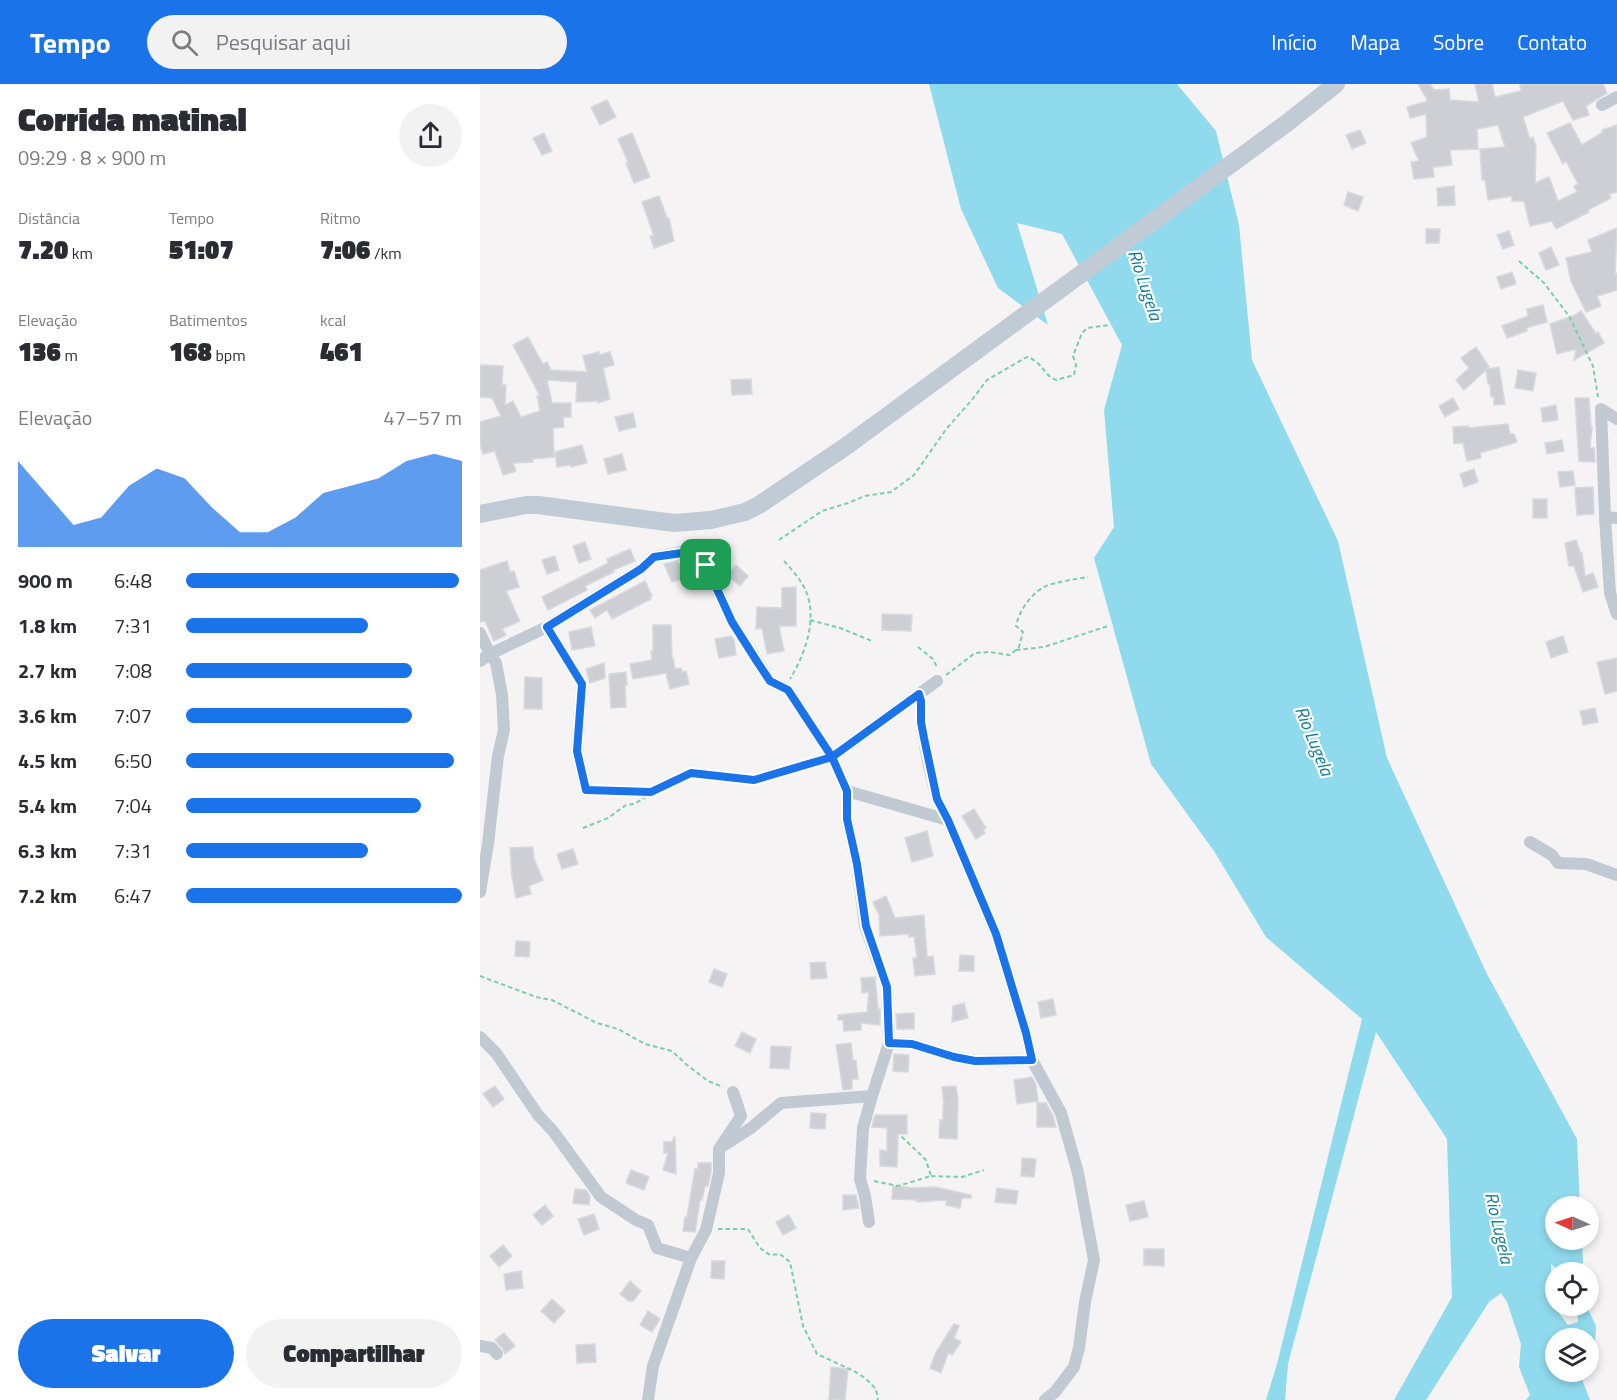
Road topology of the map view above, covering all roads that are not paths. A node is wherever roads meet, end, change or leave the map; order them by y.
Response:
1 (1336, 84) edge
2 (1617, 97) edge
3 (1602, 105) dead end
4 (1617, 419) edge
5 (480, 514) edge
6 (1611, 518) edge
7 (1617, 614) edge
8 (547, 627) junction
9 (480, 633) edge
10 (485, 658) edge
11 (937, 681) road end
12 (919, 694) junction
13 (832, 757) junction
14 (586, 790) road end
15 (847, 791) junction
16 (948, 820) junction
17 (1530, 842) dead end
18 (1617, 875) edge
19 (480, 892) edge
20 (480, 1037) edge
21 (889, 1043) junction
22 (1032, 1060) junction
23 (733, 1092) road end
24 (872, 1096) junction
25 (719, 1149) junction
26 (869, 1222) dead end
27 (691, 1258) junction
28 (480, 1346) edge
29 (497, 1354) dead end
30 (648, 1400) edge
31 (1045, 1400) edge

1 - 5 main road
2 - 3 street
4 - 6 street
6 - 7 street
8 - 10 street
8 - 13 street
8 - 14 street
9 - 10 street
10 - 19 street
11 - 12 street
12 - 13 street
12 - 16 street
13 - 15 street
15 - 16 street
15 - 21 street
16 - 22 street
17 - 18 street
20 - 27 street
21 - 22 street
21 - 24 street
22 - 31 street
23 - 25 street
24 - 25 street
24 - 26 street
25 - 27 street
27 - 30 street
28 - 29 street

